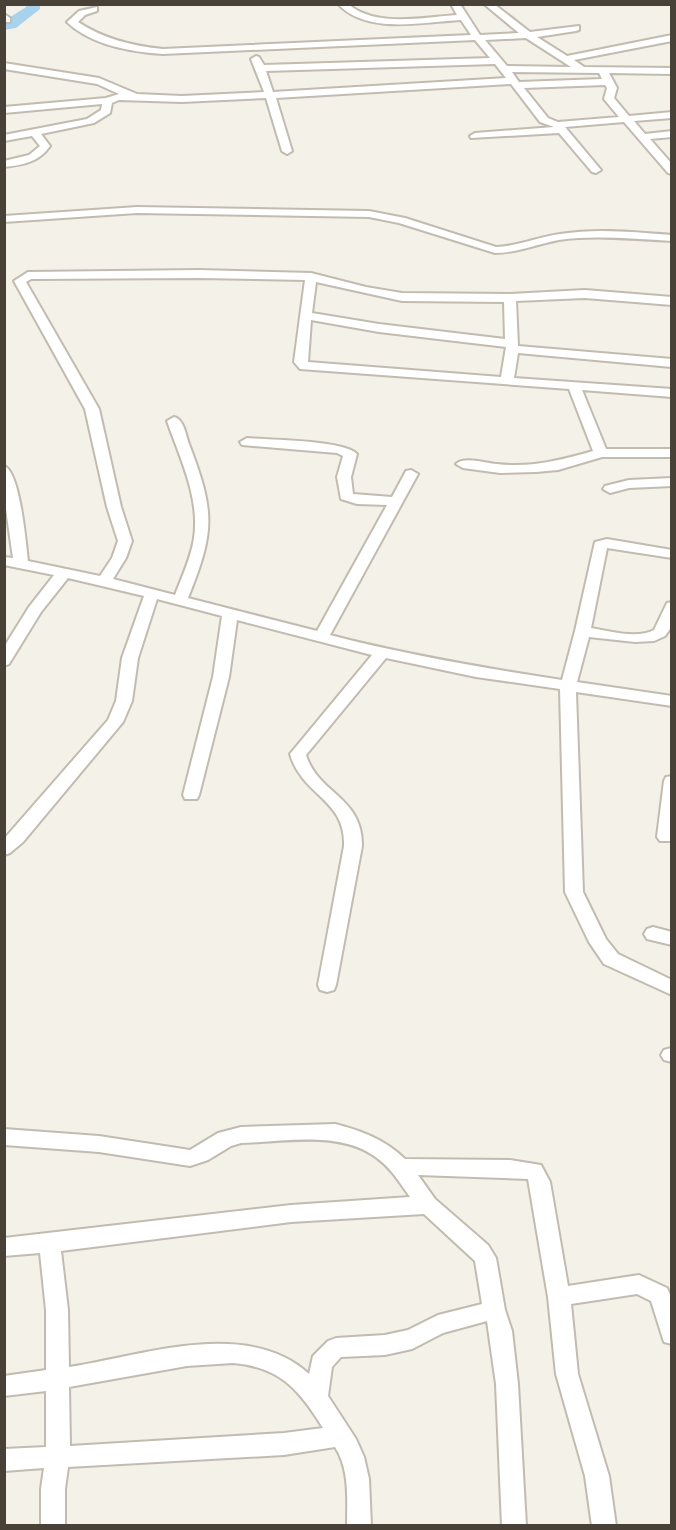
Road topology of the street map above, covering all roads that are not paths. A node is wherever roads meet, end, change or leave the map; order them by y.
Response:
1 (342, 4) edge
2 (455, 4) edge
3 (488, 4) edge
4 (94, 9) dead end
5 (463, 17) junction
6 (576, 28) dead end
7 (528, 34) junction
8 (477, 37) junction
9 (672, 38) edge
10 (230, 50) junction
11 (566, 59) junction
12 (501, 65) junction
13 (4, 66) edge
14 (260, 68) junction
15 (582, 70) junction
16 (602, 70) junction
17 (672, 71) edge
18 (609, 81) junction
19 (514, 83) junction
20 (271, 94) junction
21 (135, 97) junction
22 (107, 101) junction
23 (4, 110) edge
24 (672, 115) edge
25 (627, 119) junction
26 (559, 128) junction
27 (35, 132) junction
28 (672, 134) edge
29 (475, 136) dead end
30 (642, 137) junction
31 (4, 138) edge
32 (287, 151) dead end
33 (4, 164) edge
34 (596, 170) dead end
35 (672, 171) edge
36 (4, 219) edge
37 (672, 238) edge
38 (311, 277) junction
39 (510, 298) junction
40 (672, 301) edge
41 (308, 316) junction
42 (511, 351) junction
43 (672, 363) edge
44 (507, 381) junction
45 (574, 386) junction
46 (672, 393) edge
47 (174, 421) dead end
48 (247, 442) dead end
49 (601, 453) junction
50 (672, 453) edge
51 (463, 464) dead end
52 (4, 470) edge
53 (411, 474) dead end
54 (672, 482) edge
55 (610, 489) dead end
56 (396, 501) junction
57 (672, 554) edge
58 (4, 561) edge
59 (21, 562) junction
60 (64, 573) junction
61 (104, 581) junction
62 (152, 593) junction
63 (179, 602) junction
64 (672, 606) edge
65 (230, 616) junction
66 (584, 631) junction
67 (321, 638) junction
68 (382, 653) junction
69 (4, 661) edge
70 (568, 685) junction
71 (672, 701) edge
72 (672, 781) edge
73 (191, 795) dead end
74 (666, 837) dead end
75 (4, 849) edge
76 (652, 934) dead end
77 (672, 939) edge
78 (327, 985) dead end
79 (672, 988) edge
80 (4, 1137) edge
81 (400, 1167) junction
82 (428, 1205) junction
83 (50, 1245) junction
84 (4, 1247) edge
85 (559, 1297) junction
86 (494, 1310) junction
87 (672, 1335) edge
88 (58, 1379) junction
89 (4, 1386) edge
90 (317, 1397) junction
91 (341, 1436) junction
92 (58, 1456) junction
93 (4, 1460) edge
94 (53, 1526) edge
95 (359, 1526) edge
96 (514, 1526) edge
97 (604, 1526) edge

1 - 5 street
2 - 5 street
3 - 7 street
4 - 10 street
5 - 8 street
6 - 7 street
7 - 8 street
7 - 11 street
8 - 10 street
8 - 12 street
9 - 11 street
10 - 14 street
11 - 15 street
12 - 14 street
12 - 15 street
12 - 19 street
13 - 21 street
14 - 20 street
15 - 16 street
16 - 17 street
16 - 18 street
18 - 19 street
18 - 25 street
19 - 20 street
19 - 26 street
20 - 21 street
20 - 32 street
21 - 22 street
22 - 23 street
22 - 27 street
24 - 25 street
25 - 26 street
25 - 30 street
26 - 29 street
26 - 34 street
27 - 31 street
27 - 33 street
28 - 30 street
30 - 35 street
36 - 37 street
38 - 39 street
38 - 41 street
38 - 61 street
39 - 40 street
39 - 42 street
41 - 42 street
41 - 44 street
42 - 43 street
42 - 44 street
44 - 45 street
45 - 46 street
45 - 49 street
47 - 63 street
48 - 56 street
49 - 50 street
49 - 51 street
52 - 59 street
53 - 56 street
54 - 55 street
56 - 67 street
57 - 66 street
58 - 59 street
59 - 60 street
60 - 61 street
60 - 69 street
61 - 62 street
62 - 63 street
62 - 75 street
63 - 65 street
64 - 66 street
65 - 67 street
65 - 73 street
66 - 70 street
67 - 68 street
68 - 70 street
68 - 78 street
70 - 71 street
70 - 79 street
72 - 74 street
76 - 77 street
80 - 81 street
81 - 82 street
81 - 85 street
82 - 83 street
82 - 86 street
83 - 84 street
83 - 88 street
85 - 87 street
85 - 97 street
86 - 90 street
86 - 96 street
88 - 89 street
88 - 90 street
88 - 92 street
90 - 91 street
91 - 92 street
91 - 95 street
92 - 93 street
92 - 94 street

